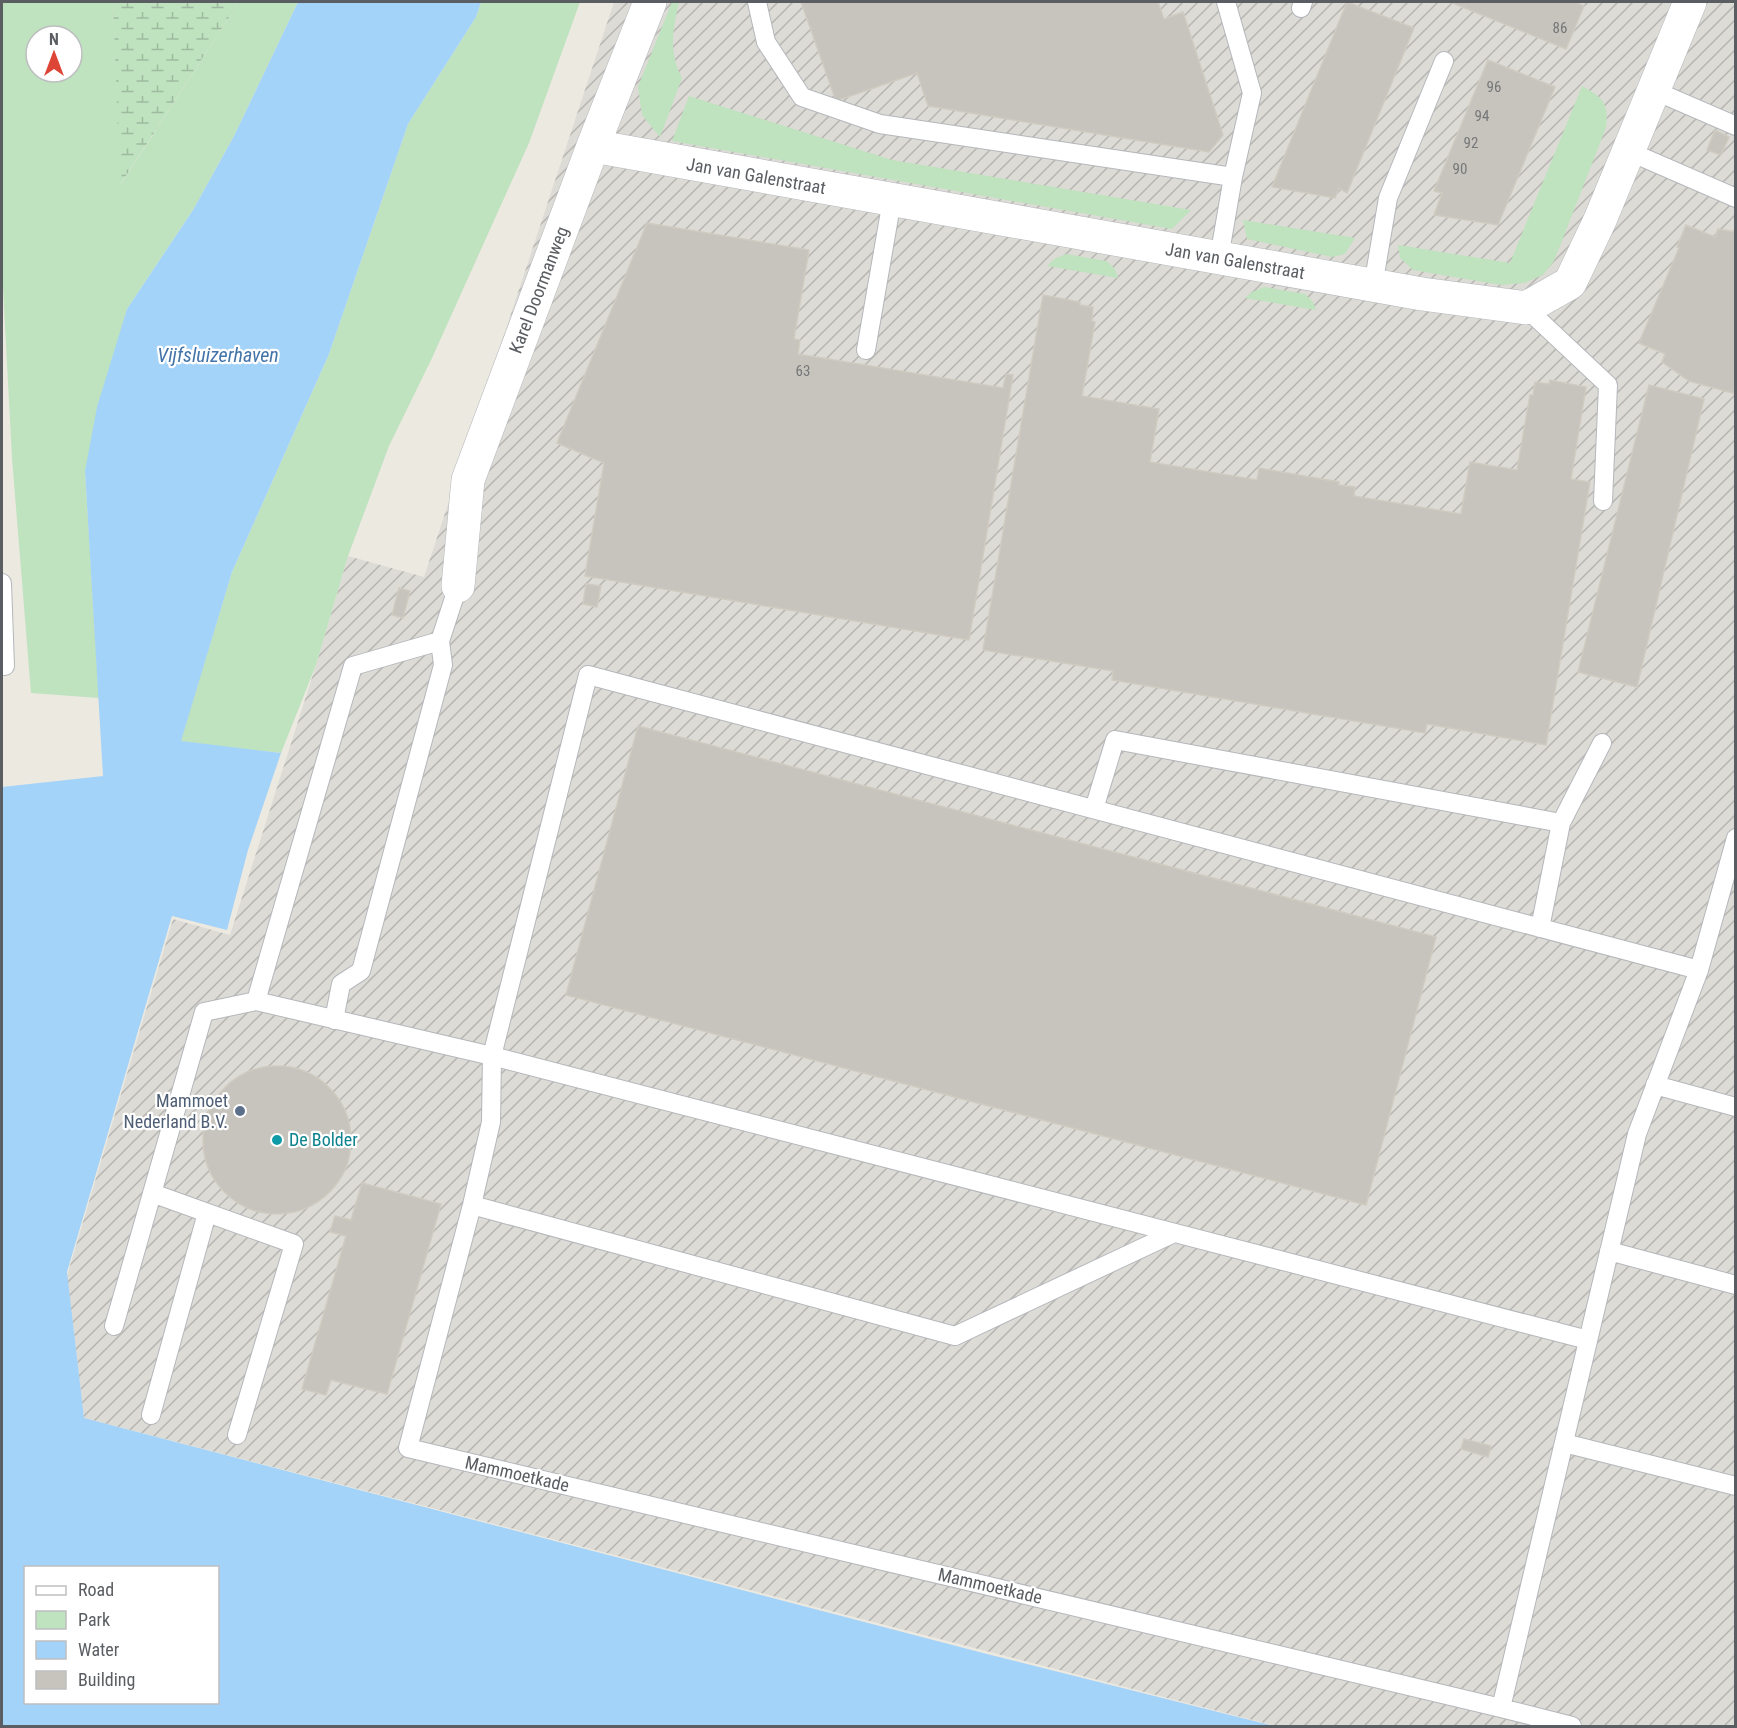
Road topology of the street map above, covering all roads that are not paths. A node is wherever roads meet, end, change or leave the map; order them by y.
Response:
1 (650, 2) edge
2 (757, 2) edge
3 (1226, 2) edge
4 (1690, 2) edge
5 (1444, 61) dead end
6 (1653, 90) junction
7 (1736, 126) edge
8 (593, 146) junction
9 (1628, 151) junction
10 (1233, 177) junction
11 (1736, 198) edge
12 (892, 200) junction
13 (1219, 258) junction
14 (1373, 286) junction
15 (1526, 308) junction
16 (866, 350) dead end
17 (1603, 501) dead end
18 (2, 583) edge
19 (458, 586) joint
20 (440, 641) junction
21 (2, 666) edge
22 (1602, 743) dead end
23 (1094, 809) junction
24 (1561, 823) junction
25 (1736, 838) edge
26 (1540, 928) junction
27 (1699, 970) junction
28 (256, 1001) junction
29 (334, 1020) junction
30 (492, 1056) junction
31 (1655, 1085) junction
32 (1736, 1107) edge
33 (152, 1192) junction
34 (472, 1205) junction
35 (207, 1213) junction
36 (1174, 1233) junction
37 (1609, 1251) junction
38 (1736, 1285) edge
39 (114, 1326) dead end
40 (1588, 1340) junction
41 (151, 1415) dead end
42 (237, 1435) dead end
43 (1564, 1443) junction
44 (1736, 1486) edge
45 (1501, 1708) junction
46 (1572, 1726) edge

1 - 8 street, Karel Doormanweg
2 - 10 lane
3 - 10 lane
4 - 6 street
5 - 14 lane
6 - 7 lane
6 - 9 street
8 - 12 street, Jan van Galenstraat
8 - 19 street, Karel Doormanweg
9 - 11 lane
9 - 15 street
10 - 13 lane
12 - 13 street, Jan van Galenstraat
12 - 16 lane
13 - 14 street, Jan van Galenstraat
14 - 15 street, Jan van Galenstraat
15 - 17 lane
18 - 21 lane
19 - 20 lane
20 - 28 lane
20 - 29 lane
22 - 24 lane
23 - 24 lane
23 - 26 lane
23 - 30 lane
24 - 26 lane
25 - 27 lane
26 - 27 lane
27 - 31 lane
28 - 29 lane
28 - 33 lane
29 - 30 lane
30 - 34 lane
30 - 36 lane
31 - 32 lane
31 - 37 lane
33 - 35 lane
33 - 39 lane
34 - 36 lane
34 - 45 lane, Mammoetkade
35 - 41 lane
35 - 42 lane
36 - 40 lane
37 - 38 lane
37 - 40 lane
40 - 43 lane
43 - 44 lane
43 - 45 lane
45 - 46 lane, Mammoetkade

